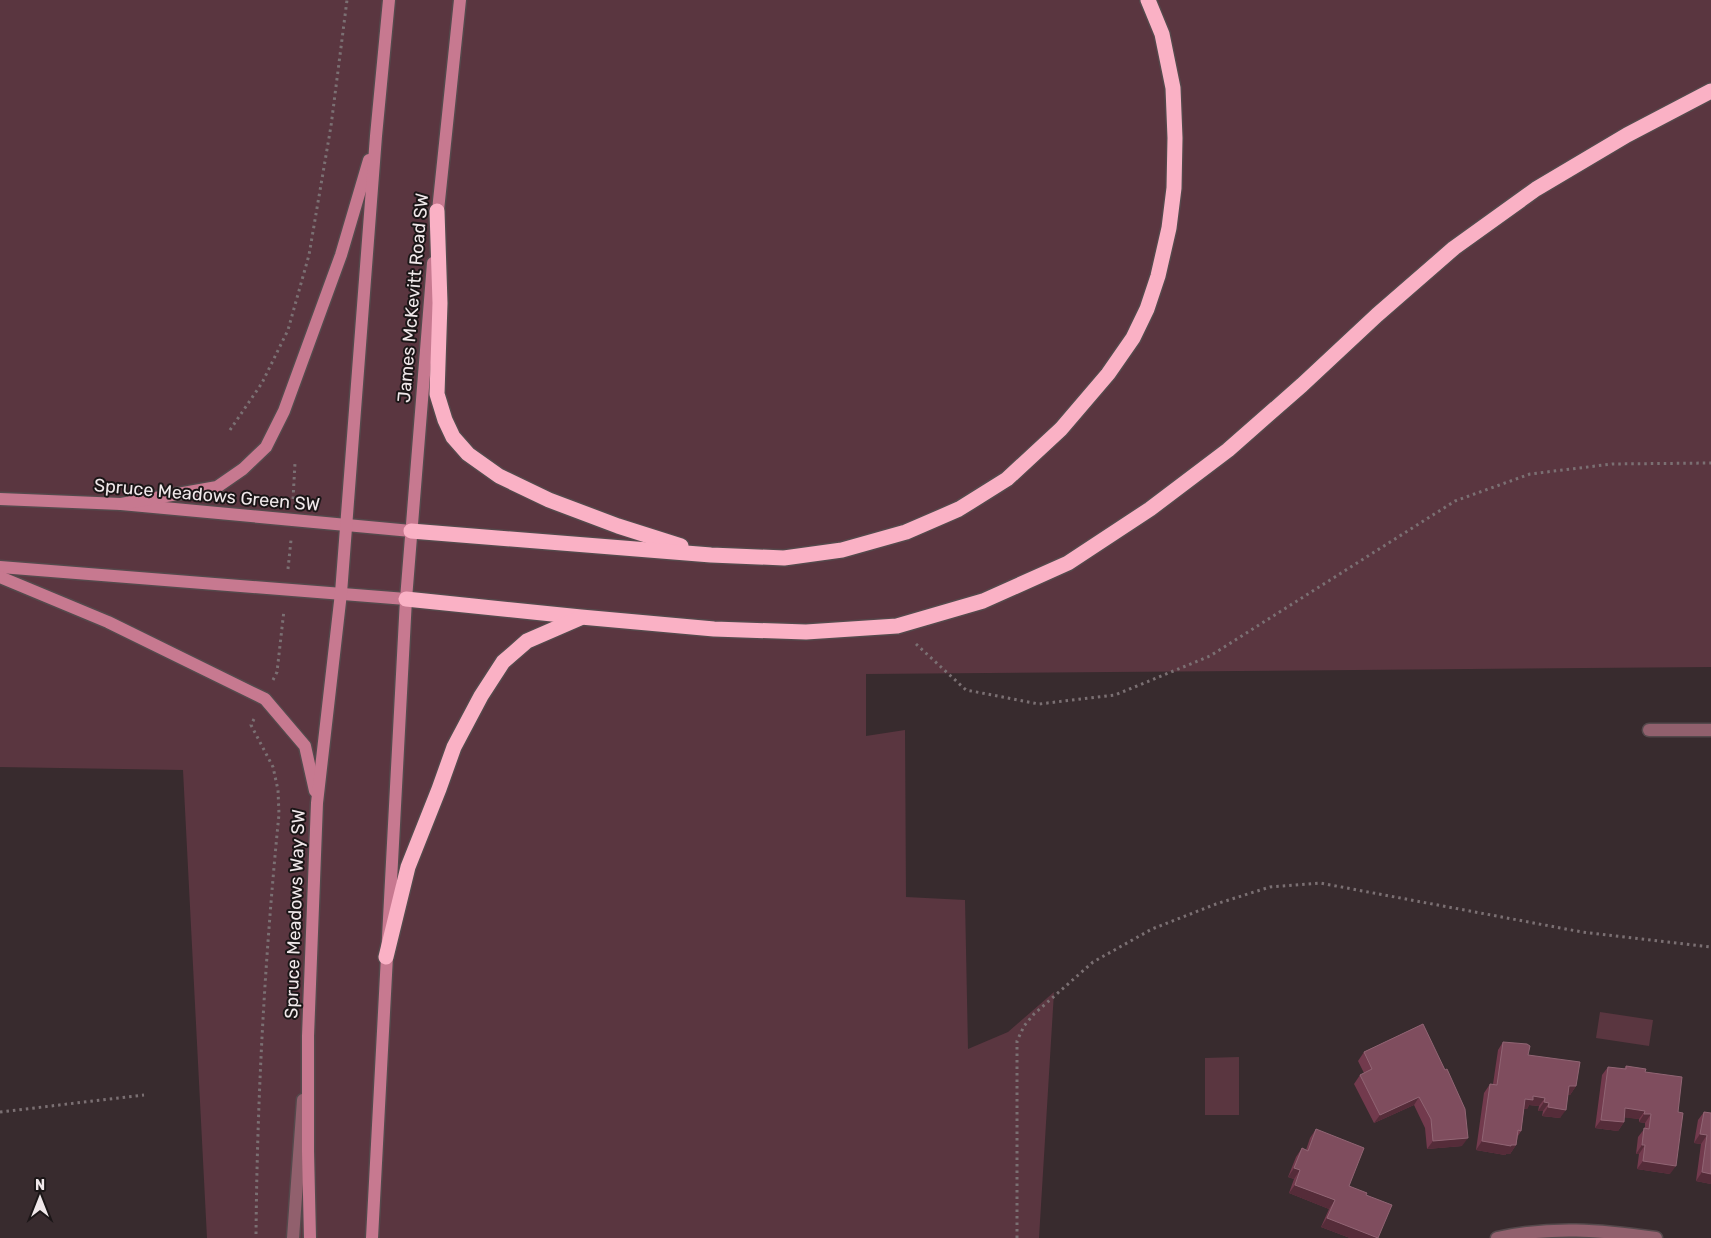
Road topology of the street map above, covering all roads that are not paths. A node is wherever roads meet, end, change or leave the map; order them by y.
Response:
1 (390, 0) edge
2 (460, 0) edge
3 (1148, 0) edge
4 (1711, 91) edge
5 (376, 136) junction
6 (437, 211) junction
7 (0, 499) edge
8 (121, 504) junction
9 (347, 524) junction
10 (411, 531) junction
11 (711, 555) junction
12 (0, 567) edge
13 (0, 577) edge
14 (341, 593) junction
15 (406, 599) junction
16 (581, 618) junction
17 (1650, 730) dead end
18 (1711, 730) edge
19 (317, 802) junction
20 (386, 957) junction
21 (308, 1036) junction
22 (293, 1238) edge
23 (310, 1238) edge
24 (372, 1238) edge
25 (1497, 1238) edge
26 (1656, 1238) edge

1 - 5 main road
2 - 6 main road, James McKevitt Road SW
3 - 11 highway
4 - 16 highway
5 - 8 main road
5 - 9 main road
6 - 10 main road, James McKevitt Road SW
6 - 11 highway
7 - 8 main road, Spruce Meadows Green SW
8 - 9 main road, Spruce Meadows Green SW
9 - 10 main road, Spruce Meadows Green SW
9 - 14 main road
10 - 11 highway
10 - 15 main road, James McKevitt Road SW
12 - 14 main road
13 - 19 main road
14 - 15 main road
14 - 19 main road, Spruce Meadows Way SW
15 - 16 highway
15 - 20 main road
16 - 20 highway
17 - 18 street
19 - 21 main road, Spruce Meadows Way SW
20 - 24 main road
21 - 22 street
21 - 23 main road, Spruce Meadows Way SW
25 - 26 street

